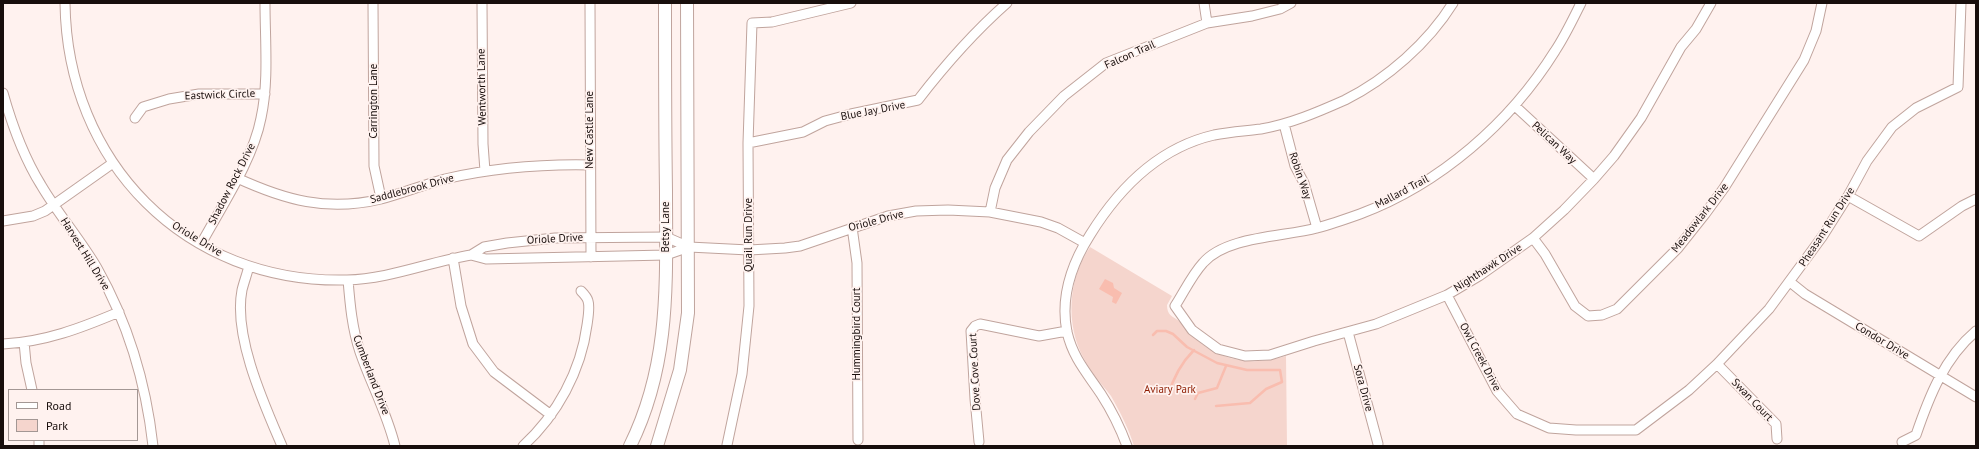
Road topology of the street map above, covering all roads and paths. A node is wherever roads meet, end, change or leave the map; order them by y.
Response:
1 (65, 3) edge
2 (265, 3) edge
3 (373, 3) edge
4 (482, 3) edge
5 (590, 3) edge
6 (665, 3) edge
7 (687, 3) edge
8 (851, 3) edge
9 (1007, 3) edge
10 (1204, 3) edge
11 (1291, 3) edge
12 (1453, 3) edge
13 (1581, 3) edge
14 (1711, 3) edge
15 (1822, 3) edge
16 (1961, 3) edge
17 (1207, 23) junction
18 (3, 93) edge
19 (265, 94) junction
20 (1515, 106) junction
21 (135, 118) dead end
22 (1284, 124) junction
23 (748, 143) junction
24 (112, 163) junction
25 (590, 165) junction
26 (485, 171) junction
27 (237, 178) junction
28 (1594, 179) junction
29 (1848, 196) junction
30 (381, 198) junction
31 (1976, 199) edge
32 (54, 206) junction
33 (990, 212) junction
34 (3, 221) edge
35 (852, 227) junction
36 (1317, 228) junction
37 (666, 237) junction
38 (591, 238) junction
39 (1533, 238) junction
40 (1084, 243) junction
41 (201, 244) junction
42 (688, 246) junction
43 (749, 250) junction
44 (471, 255) junction
45 (666, 255) junction
46 (591, 257) junction
47 (453, 258) junction
48 (249, 266) junction
49 (348, 280) junction
50 (1790, 282) junction
51 (580, 291) dead end
52 (1447, 295) junction
53 (1175, 306) joint
54 (119, 312) junction
55 (1067, 330) junction
56 (1976, 331) edge
57 (1348, 332) junction
58 (24, 342) junction
59 (3, 344) edge
60 (1717, 364) junction
61 (1940, 376) junction
62 (32, 389) edge
63 (1976, 397) edge
64 (551, 415) junction
65 (1636, 430) joint
66 (1777, 439) dead end
67 (858, 440) dead end
68 (980, 442) dead end
69 (1902, 442) dead end
70 (1378, 444) dead end
71 (727, 445) dead end
72 (153, 446) edge
73 (282, 446) edge
74 (395, 446) edge
75 (523, 446) edge
76 (630, 446) edge
77 (656, 446) edge
78 (1127, 446) edge

1 - 24 street, Oriole Drive
2 - 19 street, Shadow Rock Drive
3 - 30 street, Carrington Lane
4 - 26 street, Wentworth Lane
5 - 25 street, New Castle Lane
6 - 37 main road, Betsy Lane
7 - 42 main road, Betsy Lane
8 - 23 street, Quail Run Drive
9 - 23 street, Blue Jay Drive
10 - 17 street
11 - 17 street, Falcon Trail
12 - 22 street
13 - 20 street, Mallard Trail
14 - 28 street, Nighthawk Drive
15 - 39 street, Meadowlark Drive
16 - 29 street, Pheasant Run Drive
17 - 33 street, Falcon Trail
18 - 32 street, Harvest Hill Drive
19 - 21 street, Eastwick Circle
19 - 27 street, Shadow Rock Drive
20 - 28 street, Pelican Way
20 - 36 street, Mallard Trail
22 - 36 street, Robin Way
22 - 40 street
23 - 43 street, Quail Run Drive
24 - 32 street
24 - 41 street, Oriole Drive
25 - 26 street, Saddlebrook Drive
25 - 38 street, New Castle Lane
26 - 30 street, Saddlebrook Drive
27 - 30 street, Saddlebrook Drive
27 - 41 street, Shadow Rock Drive
28 - 39 street, Nighthawk Drive
29 - 31 street
29 - 50 street, Pheasant Run Drive
32 - 34 street
32 - 54 street, Harvest Hill Drive
33 - 35 street, Oriole Drive
33 - 40 street, Oriole Drive
35 - 43 street, Oriole Drive
35 - 67 street, Hummingbird Court
36 - 53 street, Mallard Trail
37 - 38 street, Oriole Drive
37 - 42 street, Oriole Drive
37 - 45 main road, Betsy Lane
38 - 44 street, Oriole Drive
38 - 46 street, New Castle Lane
39 - 52 street, Nighthawk Drive
40 - 55 street
41 - 48 street, Oriole Drive
42 - 43 street, Oriole Drive
42 - 45 street, Oriole Drive
42 - 77 main road, Betsy Lane
43 - 71 street, Quail Run Drive
44 - 46 street, Oriole Drive
44 - 47 street, Oriole Drive
45 - 46 street, Oriole Drive
45 - 76 main road, Betsy Lane
47 - 49 street, Oriole Drive
47 - 64 street
48 - 49 street, Oriole Drive
48 - 73 street
49 - 74 street, Cumberland Drive
50 - 60 street, Pheasant Run Drive
50 - 61 street, Condor Drive
51 - 64 street
52 - 57 street, Nighthawk Drive
52 - 65 street, Owl Creek Drive
53 - 57 street, Nighthawk Drive
54 - 58 street
54 - 72 street, Harvest Hill Drive
55 - 68 street, Dove Cove Court
55 - 78 street
56 - 61 street
57 - 70 street, Sora Drive
58 - 59 street
58 - 62 street
60 - 65 street, Pheasant Run Drive
60 - 66 street, Swan Court
61 - 63 street, Condor Drive
61 - 69 street
64 - 75 street

